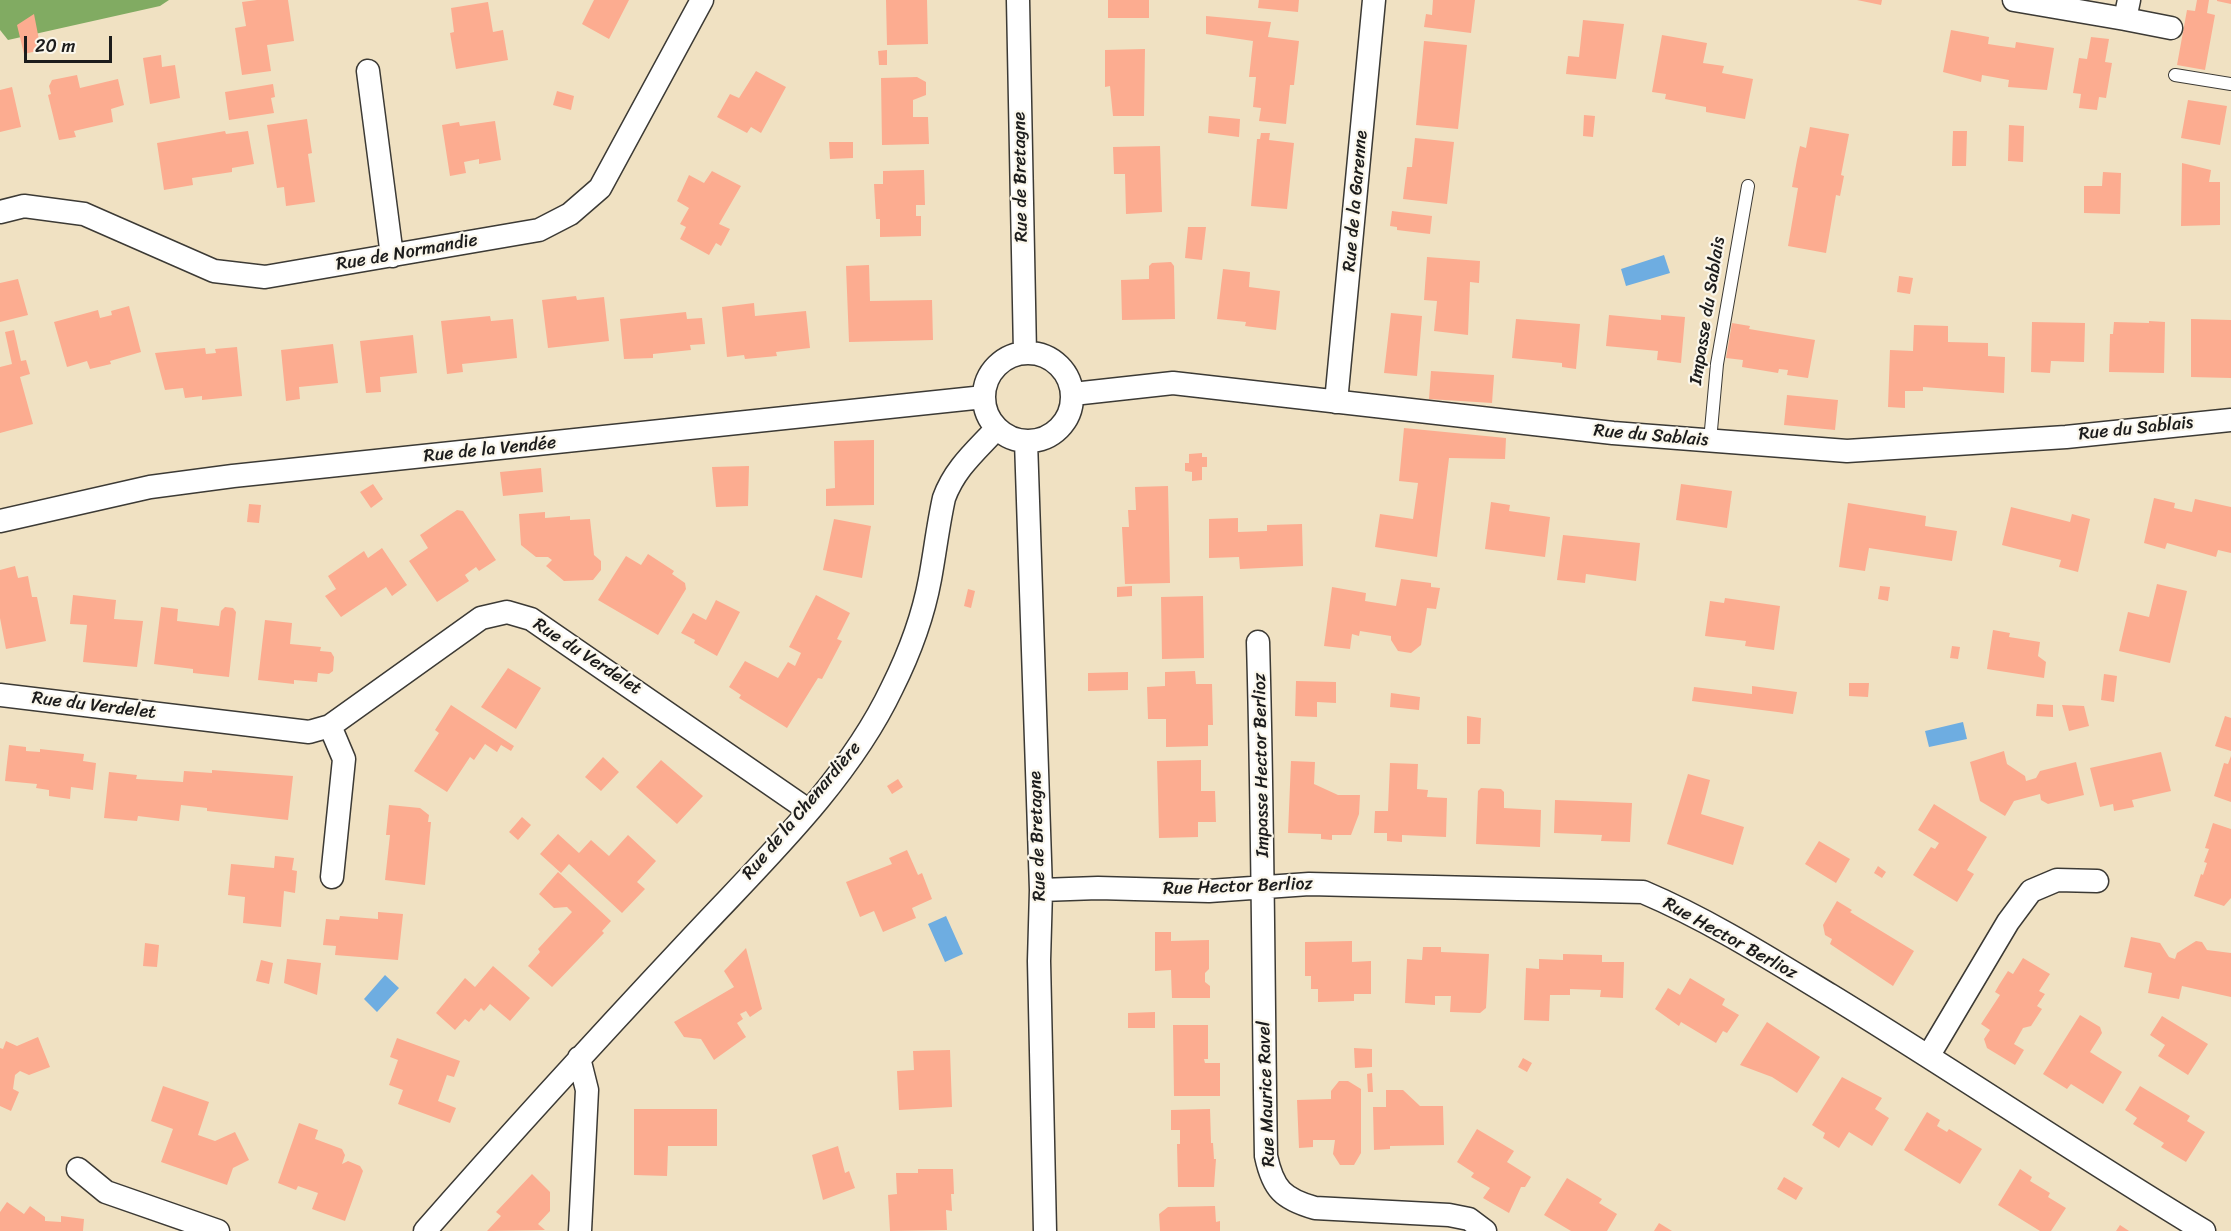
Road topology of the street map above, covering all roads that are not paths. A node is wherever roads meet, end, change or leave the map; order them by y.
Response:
1 (702, 0) edge
2 (1018, 0) edge
3 (1374, 0) edge
4 (2014, 0) edge
5 (2127, 10) edge
6 (2171, 28) dead end
7 (368, 70) dead end
8 (2175, 75) dead end
9 (2231, 84) edge
10 (1748, 186) dead end
11 (0, 212) edge
12 (392, 256) junction
13 (1025, 353) junction
14 (1073, 394) junction
15 (984, 397) junction
16 (1336, 402) junction
17 (2231, 420) edge
18 (997, 428) junction
19 (1026, 441) junction
20 (1710, 441) junction
21 (0, 521) edge
22 (1258, 642) dead end
23 (0, 695) edge
24 (330, 726) junction
25 (808, 810) junction
26 (332, 877) dead end
27 (2097, 881) dead end
28 (1264, 888) junction
29 (1041, 890) junction
30 (1929, 1055) junction
31 (579, 1058) junction
32 (78, 1169) dead end
33 (218, 1231) edge
34 (425, 1231) edge
35 (580, 1231) edge
36 (1045, 1231) edge
37 (1485, 1231) edge
38 (2204, 1231) edge

1 - 12 street, Rue de Normandie
2 - 13 street, Rue de Bretagne
3 - 16 street, Rue de la Garenne
4 - 5 street
5 - 6 street
7 - 12 street
8 - 9 lane
10 - 20 lane, Impasse du Sablais
11 - 12 street, Rue de Normandie
13 - 14 street
13 - 15 street
14 - 16 street, Rue du Sablais
14 - 19 street
15 - 18 street
15 - 21 street, Rue de la Vendée
16 - 20 street, Rue du Sablais
17 - 20 street, Rue du Sablais
18 - 19 street
18 - 25 street, Rue de la Chenardière
19 - 29 street, Rue de Bretagne
22 - 28 street, Impasse Hector Berlioz
23 - 24 street, Rue du Verdelet
24 - 25 street, Rue du Verdelet
24 - 26 street
25 - 31 street, Rue de la Chenardière
27 - 30 street
28 - 29 street, Rue Hector Berlioz
28 - 30 street, Rue Hector Berlioz
28 - 37 street, Rue Maurice Ravel
29 - 36 street, Rue de Bretagne
30 - 38 street, Rue Hector Berlioz
31 - 34 street, Rue de la Chenardière
31 - 35 street
32 - 33 street

